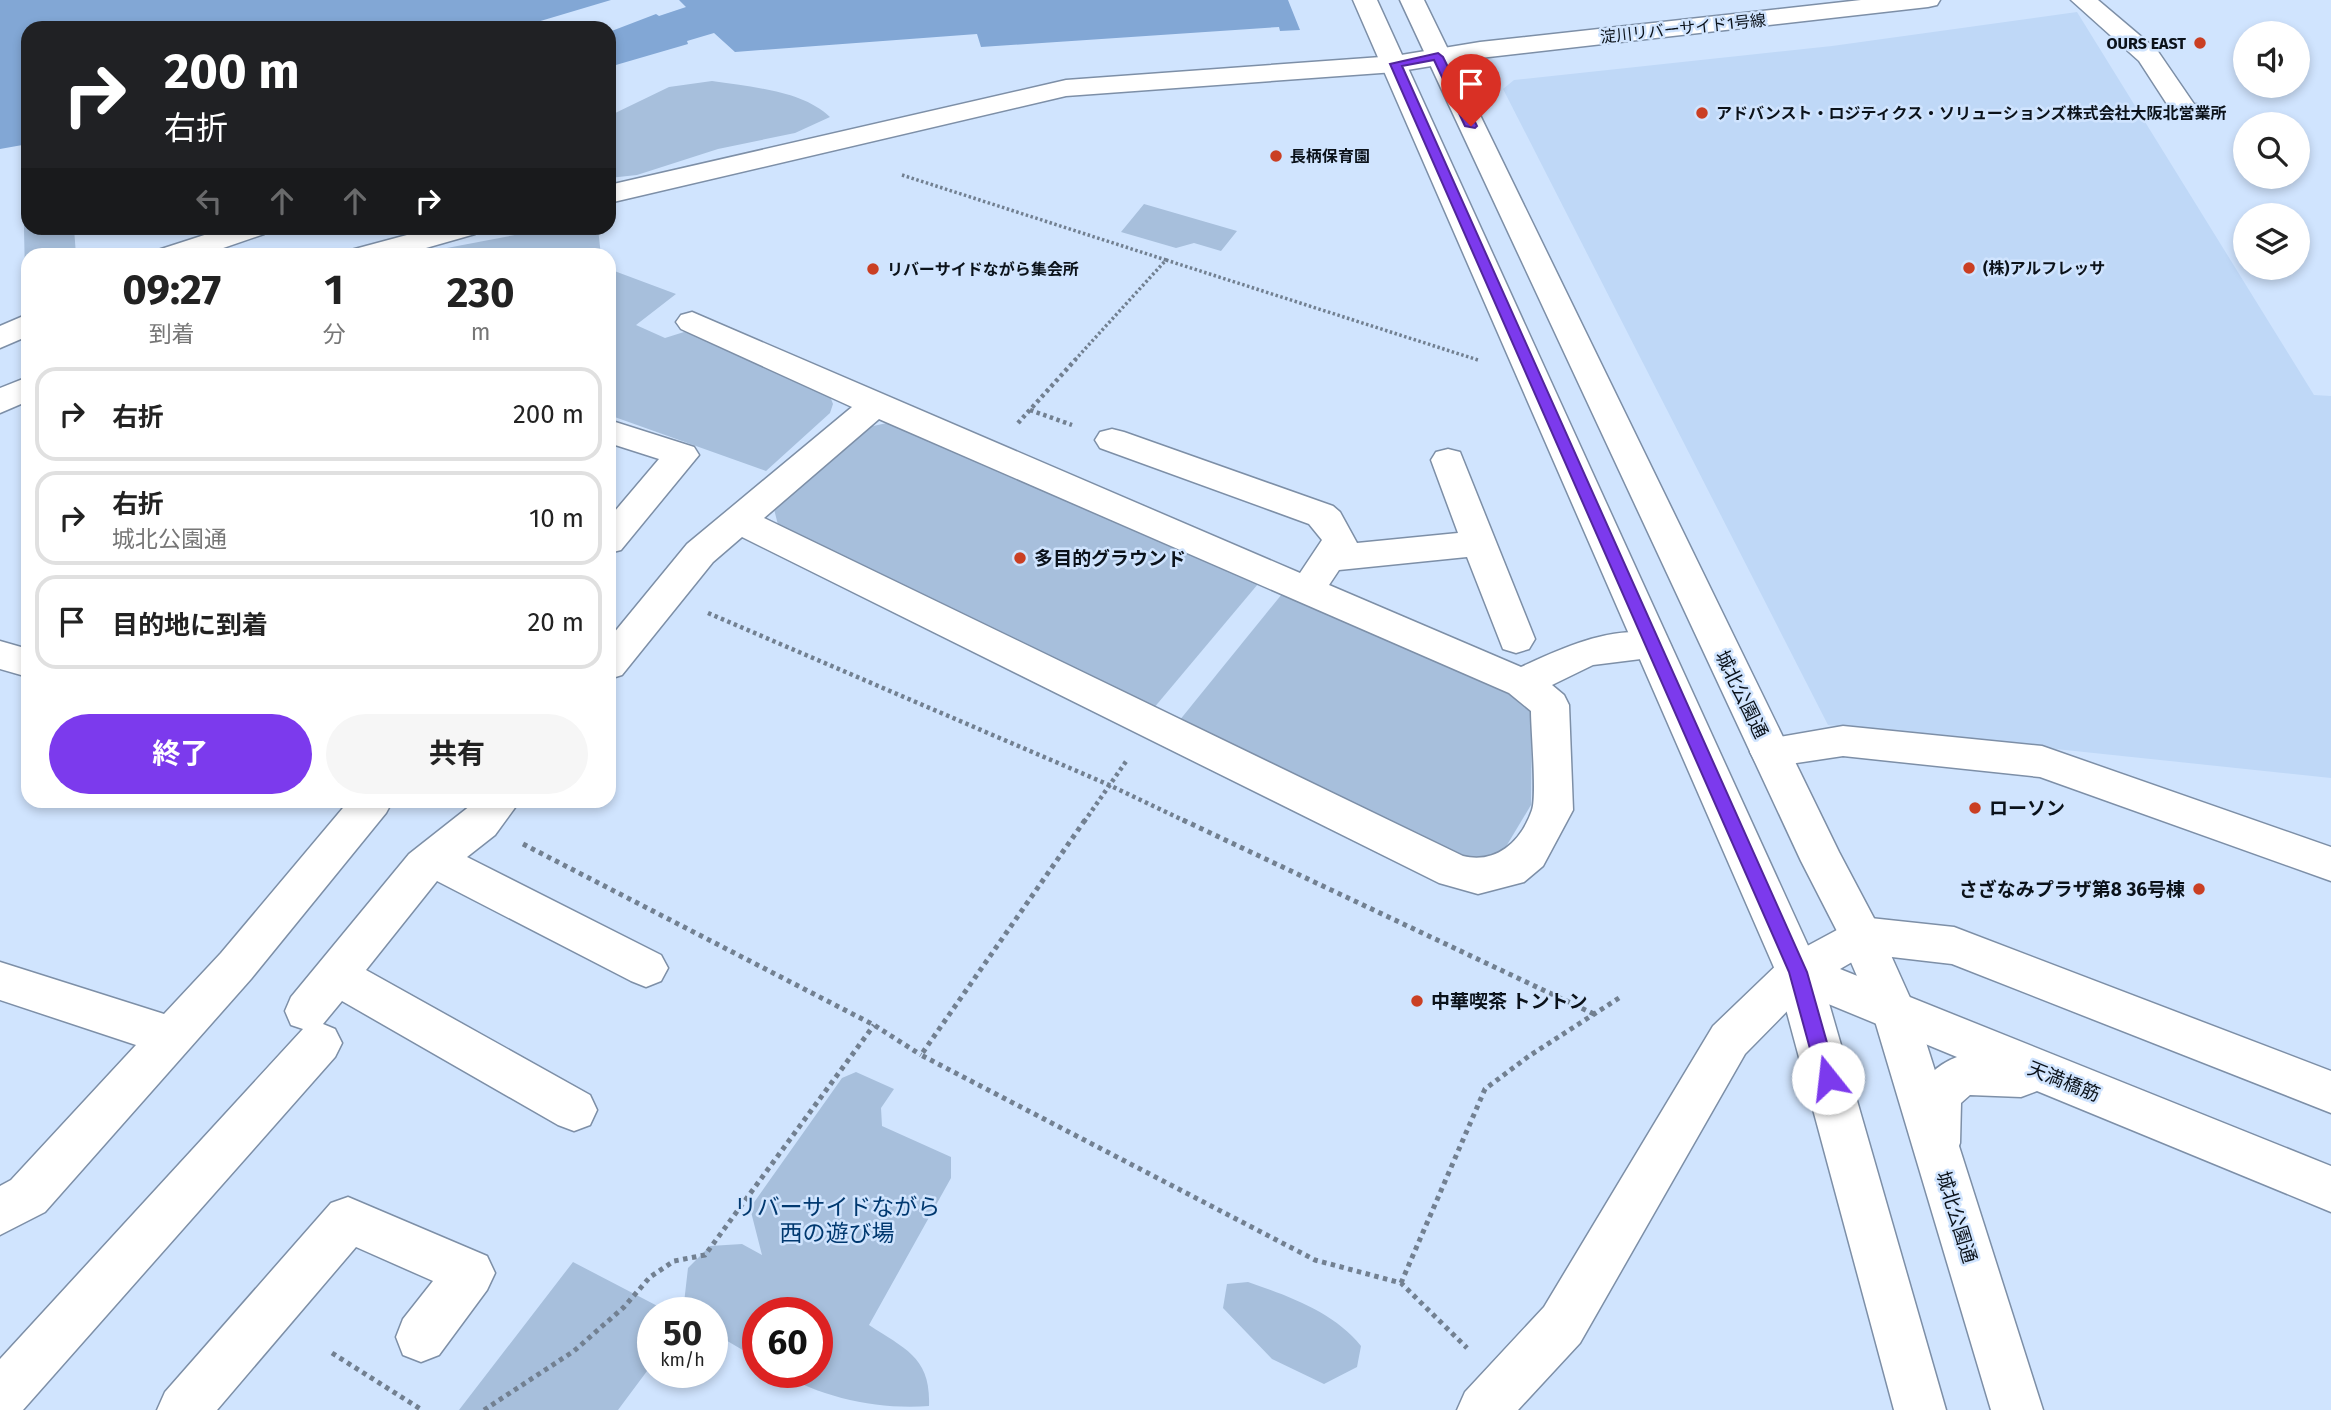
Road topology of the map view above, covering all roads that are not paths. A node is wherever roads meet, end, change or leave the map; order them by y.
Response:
1 (1365, 0) edge
2 (1412, 0) edge
3 (1928, 0) edge
4 (2083, 0) edge
5 (1438, 57) junction
6 (1395, 64) junction
7 (2201, 112) dead end
8 (616, 192) edge
9 (233, 235) edge
10 (439, 235) edge
11 (193, 248) edge
12 (391, 248) edge
13 (692, 322) dead end
14 (21, 328) edge
15 (0, 338) edge
16 (21, 391) edge
17 (0, 402) edge
18 (876, 405) junction
19 (616, 433) edge
20 (1112, 440) dead end
21 (1448, 460) dead end
22 (740, 522) junction
23 (616, 533) edge
24 (1479, 543) junction
25 (1332, 558) junction
26 (1307, 591) junction
27 (1516, 639) dead end
28 (1653, 646) junction
29 (0, 655) edge
30 (616, 656) edge
31 (21, 661) edge
32 (1522, 684) junction
33 (1770, 752) junction
34 (367, 808) edge
35 (490, 812) edge
36 (433, 859) junction
37 (2331, 864) edge
38 (1861, 935) junction
39 (646, 968) dead end
40 (1798, 972) junction
41 (336, 975) junction
42 (0, 981) edge
43 (1895, 1011) junction
44 (171, 1036) junction
45 (2082, 1088) junction
46 (2331, 1092) edge
47 (574, 1110) dead end
48 (1938, 1157) junction
49 (2331, 1189) edge
50 (0, 1212) edge
51 (421, 1336) dead end
52 (0, 1397) edge
53 (1494, 1398) edge
54 (183, 1410) edge
55 (1920, 1410) edge
56 (2017, 1410) edge

1 - 6 street
2 - 5 street, 城北公園通
3 - 5 street, 淀川リバーサイド1号線
4 - 7 street
5 - 6 street, 淀川リバーサイド1号線
5 - 33 street, 城北公園通
6 - 8 street, 淀川リバーサイド1号線
6 - 28 street
9 - 11 street
10 - 12 street
13 - 18 street
14 - 15 street
16 - 17 street
18 - 22 street
18 - 26 street
19 - 23 street
20 - 25 street
21 - 24 street
22 - 30 street
22 - 32 street
24 - 25 street
24 - 27 street
25 - 26 street
26 - 32 street
28 - 32 street
28 - 40 street
29 - 31 street
33 - 37 street
33 - 38 street, 城北公園通
34 - 44 street
35 - 36 street
36 - 39 street
36 - 41 street
38 - 40 street
38 - 43 street, 城北公園通
38 - 46 street
40 - 43 street, 天満橋筋
40 - 53 street
40 - 55 street
41 - 47 street
41 - 52 street
42 - 44 street
43 - 45 street, 天満橋筋
43 - 48 street, 城北公園通
44 - 50 street
45 - 48 street
45 - 49 street, 天満橋筋
48 - 56 street, 城北公園通
51 - 54 street

